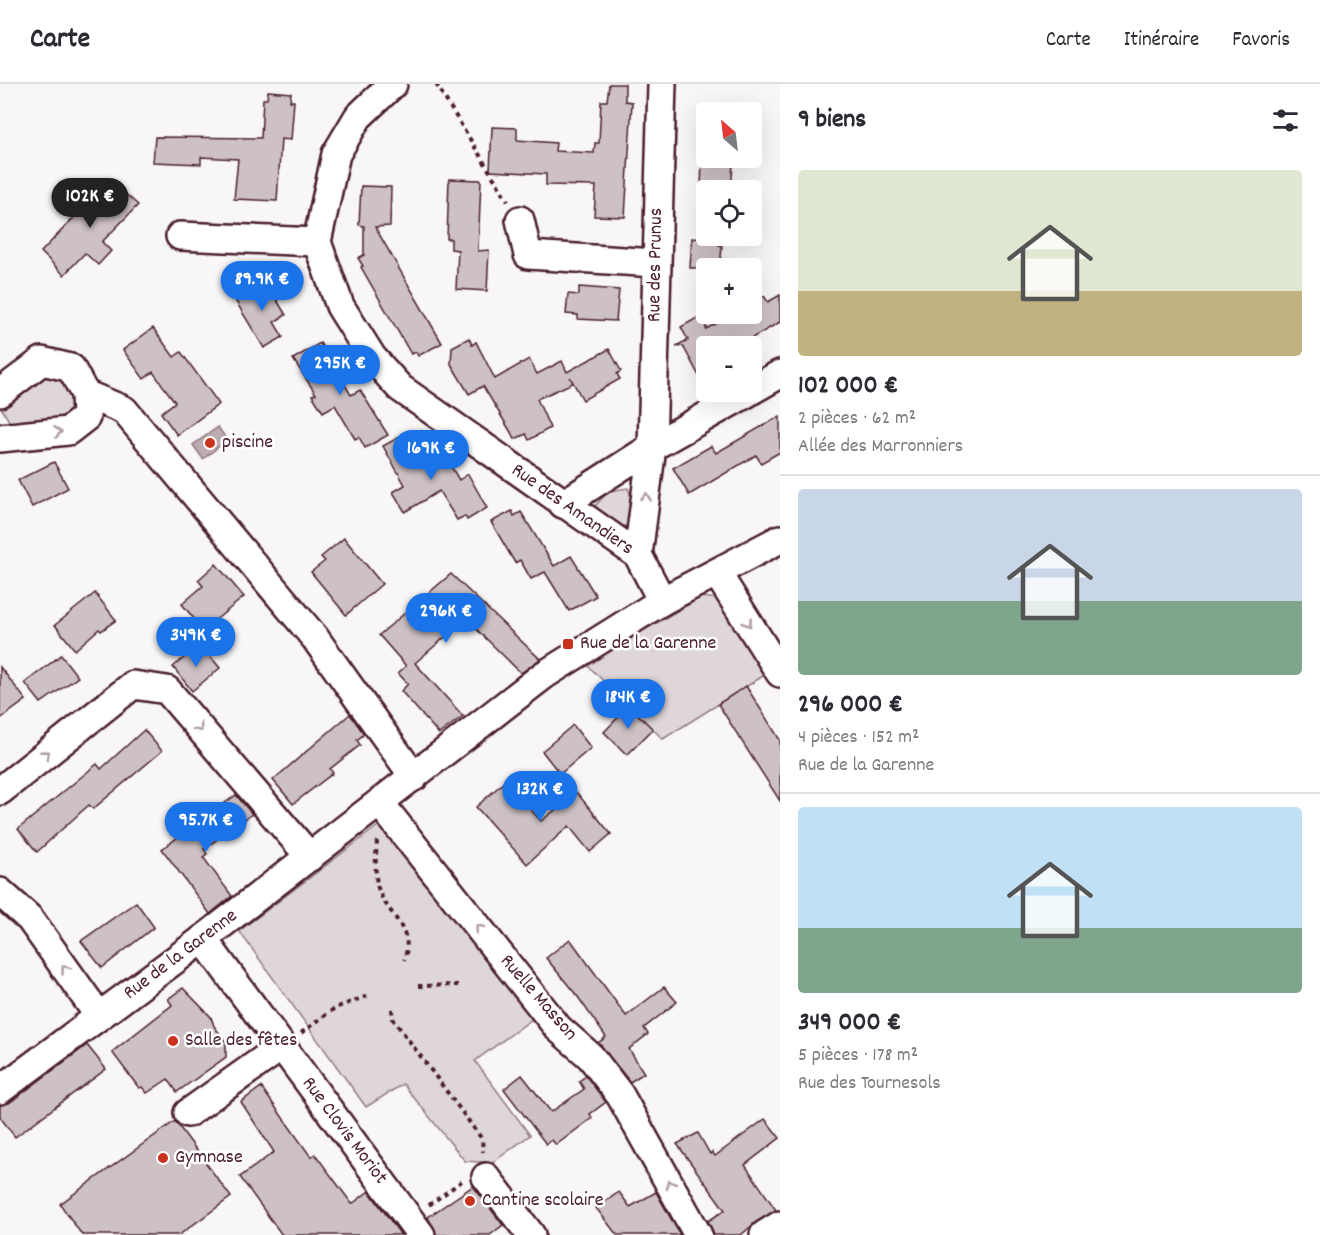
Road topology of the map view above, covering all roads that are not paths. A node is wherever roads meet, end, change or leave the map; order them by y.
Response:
1 (393, 84) edge
2 (662, 84) edge
3 (520, 220) road end
4 (180, 236) dead end
5 (316, 242) junction
6 (656, 263) junction
7 (780, 374) edge
8 (762, 384) edge
9 (0, 393) edge
10 (85, 394) junction
11 (731, 402) edge
12 (0, 438) edge
13 (652, 447) junction
14 (564, 504) junction
15 (780, 539) edge
16 (638, 555) junction
17 (717, 573) junction
18 (662, 601) junction
19 (780, 673) edge
20 (414, 777) junction
21 (0, 791) edge
22 (380, 802) junction
23 (310, 857) junction
24 (0, 892) edge
25 (203, 939) junction
26 (99, 1016) junction
27 (281, 1047) junction
28 (0, 1090) edge
29 (188, 1113) dead end
30 (485, 1171) road end
31 (780, 1225) edge
32 (414, 1226) edge
33 (531, 1235) edge
34 (698, 1235) edge
35 (764, 1235) edge

1 - 5 street
2 - 6 street, Rue des Prunus
3 - 6 street
4 - 5 street
5 - 14 street, Rue des Amandiers
6 - 13 street, Rue des Prunus
7 - 8 street
9 - 10 street
12 -> 10 street
10 - 20 street
11 - 13 street
13 - 14 street
16 -> 13 street, Rue des Prunus
14 - 16 street, Rue des Amandiers
15 - 17 street, Rue de la Garenne
16 - 18 street, Rue des Amandiers
17 - 18 street, Rue de la Garenne
17 -> 19 street
18 - 20 street, Rue de la Garenne
20 - 22 street, Rue de la Garenne
21 -> 23 street
22 - 23 street, Rue de la Garenne
34 -> 22 street, Ruelle Masson
23 - 25 street, Rue de la Garenne
26 -> 24 street
25 - 26 street, Rue de la Garenne
25 - 27 street, Rue Clovis Moriot
26 - 28 street, Rue de la Garenne
27 - 29 street
27 - 32 street, Rue Clovis Moriot
30 - 33 street
31 - 35 street

